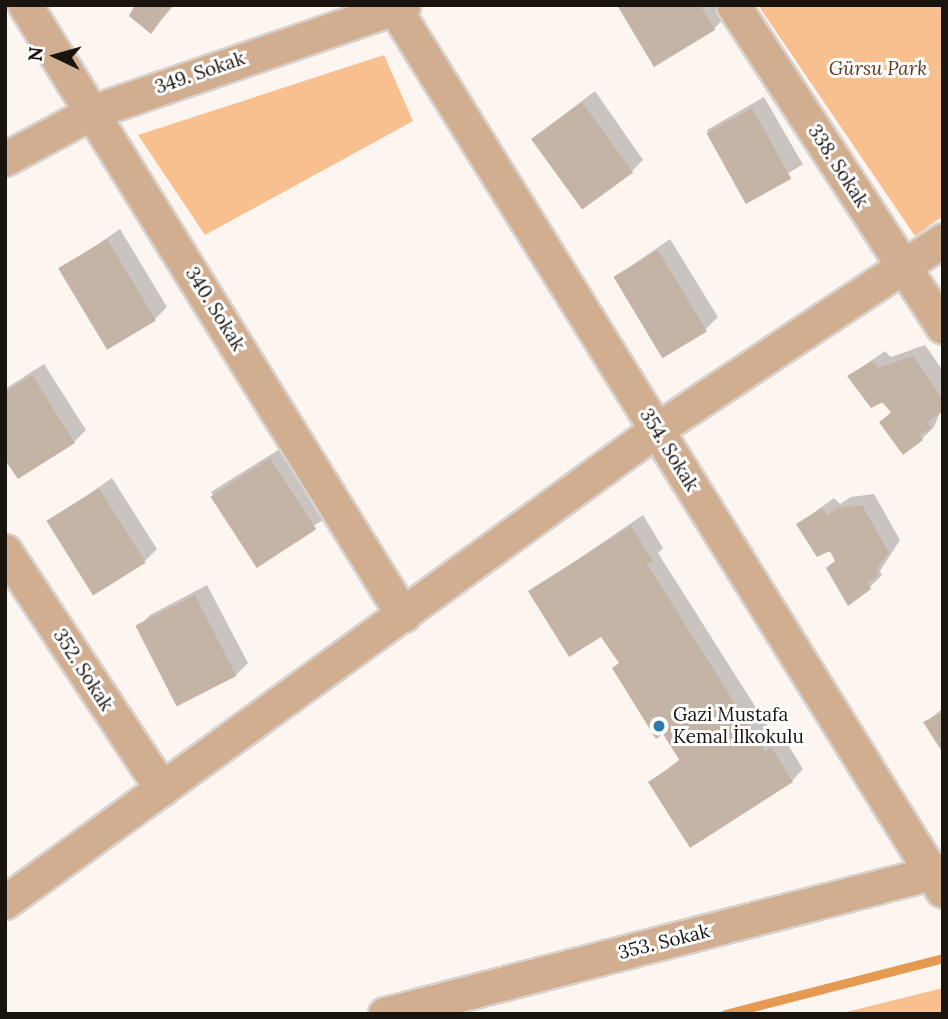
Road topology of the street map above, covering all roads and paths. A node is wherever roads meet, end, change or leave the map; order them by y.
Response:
1 (25, 5) edge
2 (733, 5) edge
3 (399, 7) edge
4 (94, 111) junction
5 (5, 159) edge
6 (943, 240) edge
7 (904, 267) junction
8 (943, 327) edge
9 (656, 430) junction
10 (5, 551) edge
11 (403, 615) junction
12 (162, 789) junction
13 (939, 878) edge
14 (5, 902) edge
15 (385, 1014) edge

1 - 4 street, 340. Sokak
2 - 7 street, 338. Sokak
3 - 4 street, 349. Sokak
3 - 9 street, 354. Sokak
4 - 5 street, 349. Sokak
4 - 11 street, 340. Sokak
6 - 7 street
7 - 8 street, 338. Sokak
7 - 9 street
9 - 11 street
9 - 13 street, 354. Sokak
10 - 12 street, 352. Sokak
11 - 12 street
12 - 14 street
13 - 15 street, 353. Sokak

